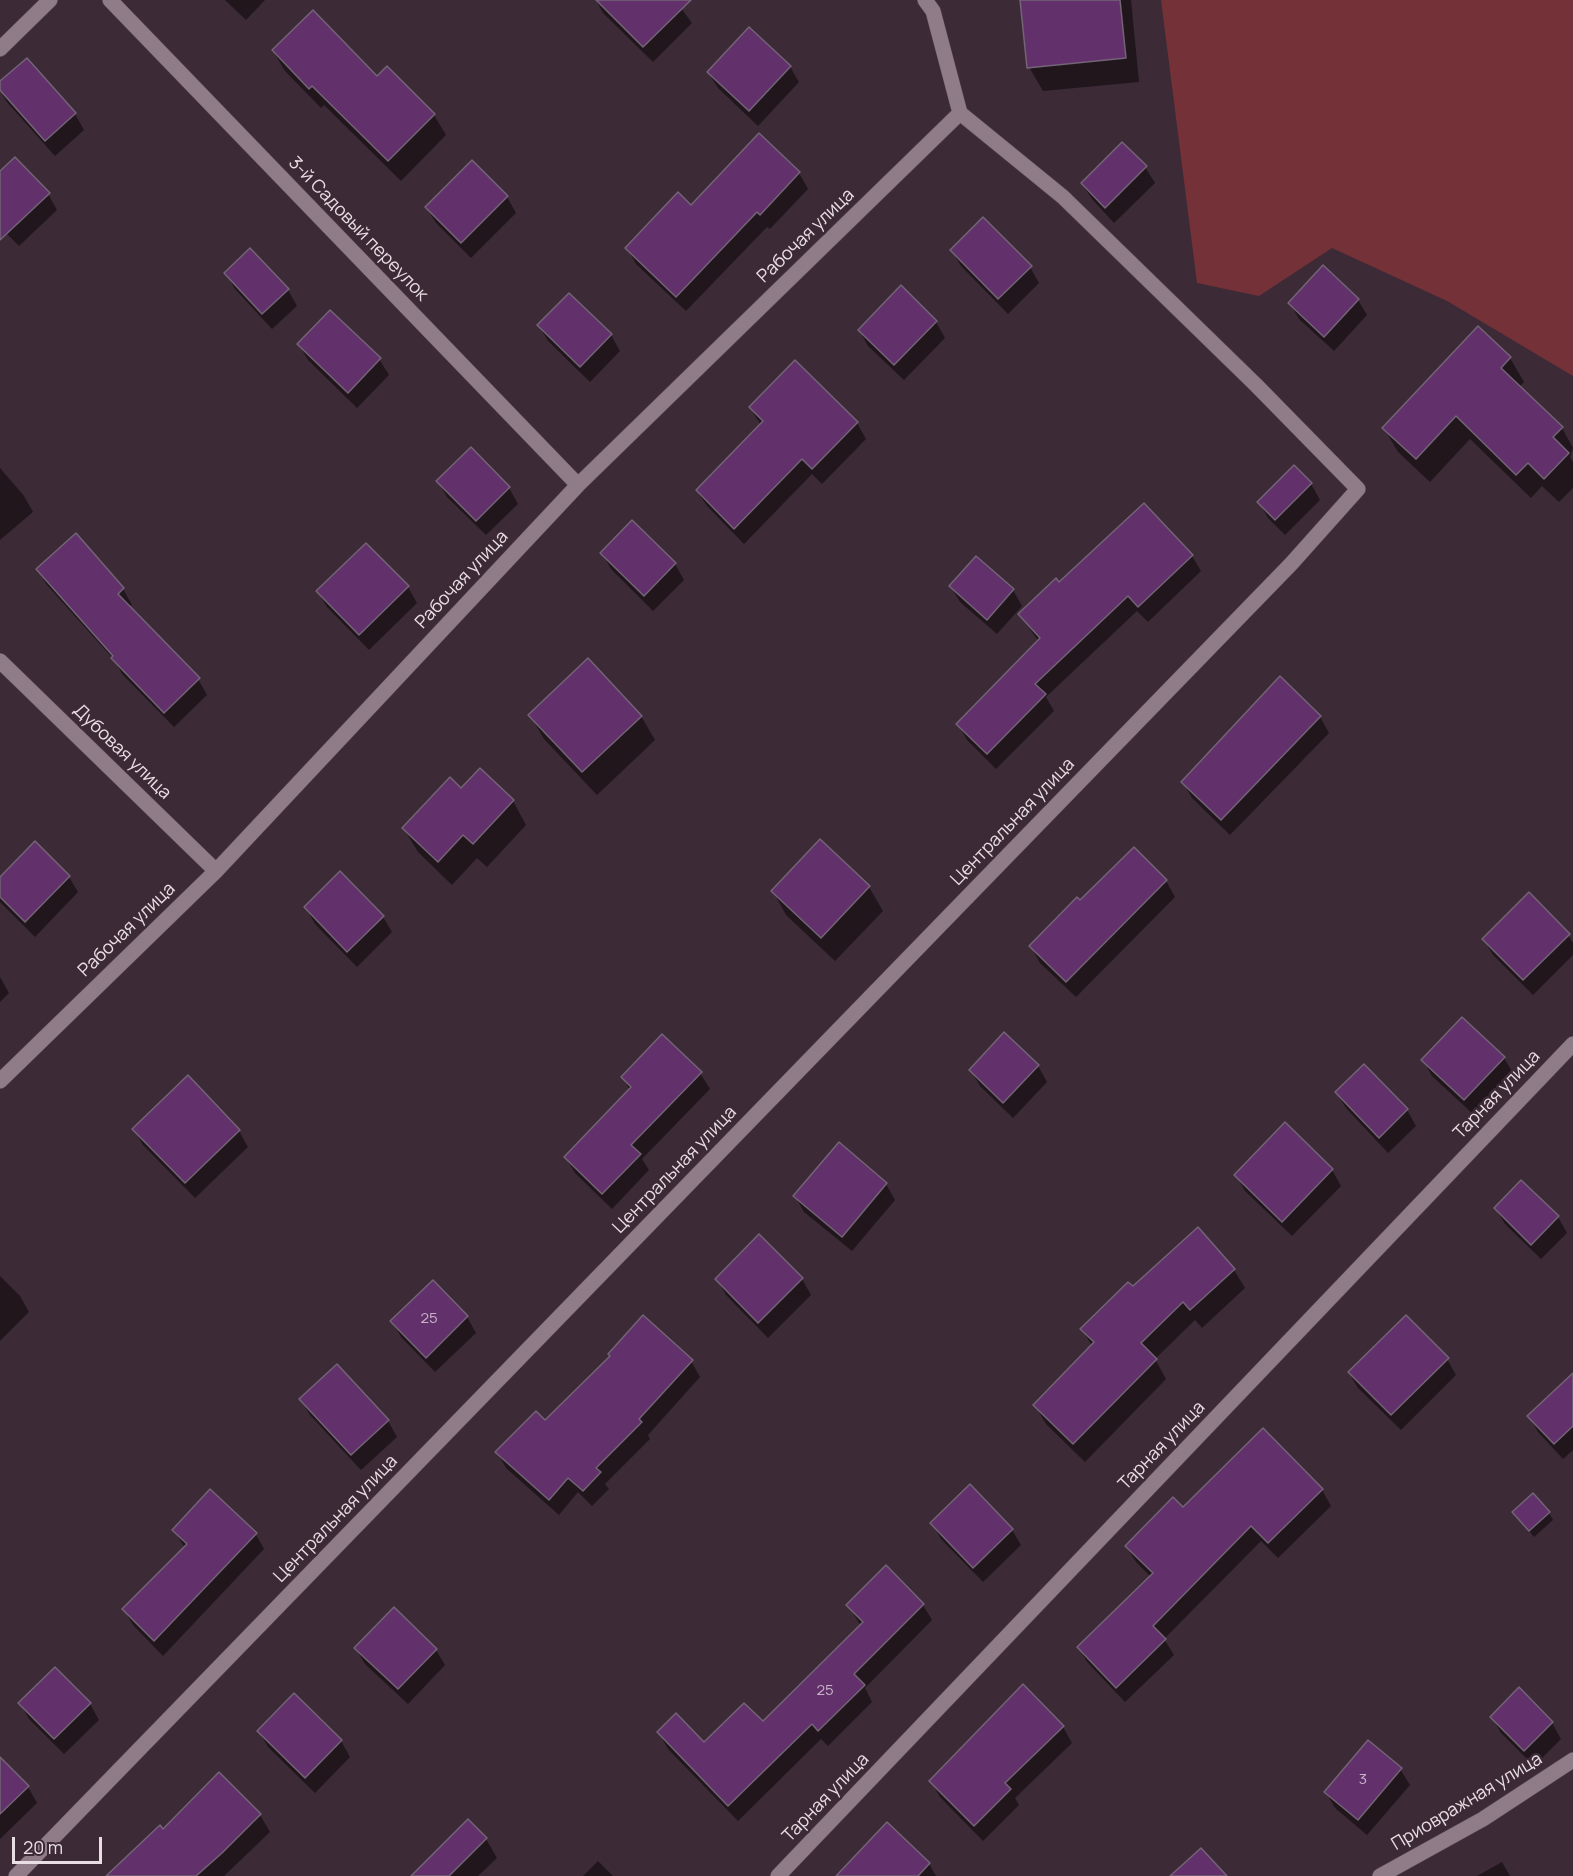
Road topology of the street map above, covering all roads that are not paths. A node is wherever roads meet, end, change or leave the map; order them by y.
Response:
1 (50, 0) edge
2 (110, 0) edge
3 (925, 0) edge
4 (0, 49) edge
5 (960, 113) junction
6 (578, 485) junction
7 (0, 661) edge
8 (216, 870) junction
9 (1573, 1044) edge
10 (0, 1081) edge
11 (1573, 1760) edge
12 (16, 1876) edge
13 (778, 1876) edge
14 (1380, 1876) edge

1 - 4 street
2 - 6 street, 3-й Садовый переулок
3 - 5 street
5 - 6 street, Рабочая улица
5 - 12 street, Центральная улица
6 - 8 street, Рабочая улица
7 - 8 street, Дубовая улица
8 - 10 street, Рабочая улица
9 - 13 street, Тарная улица
11 - 14 street, Приовражная улица

